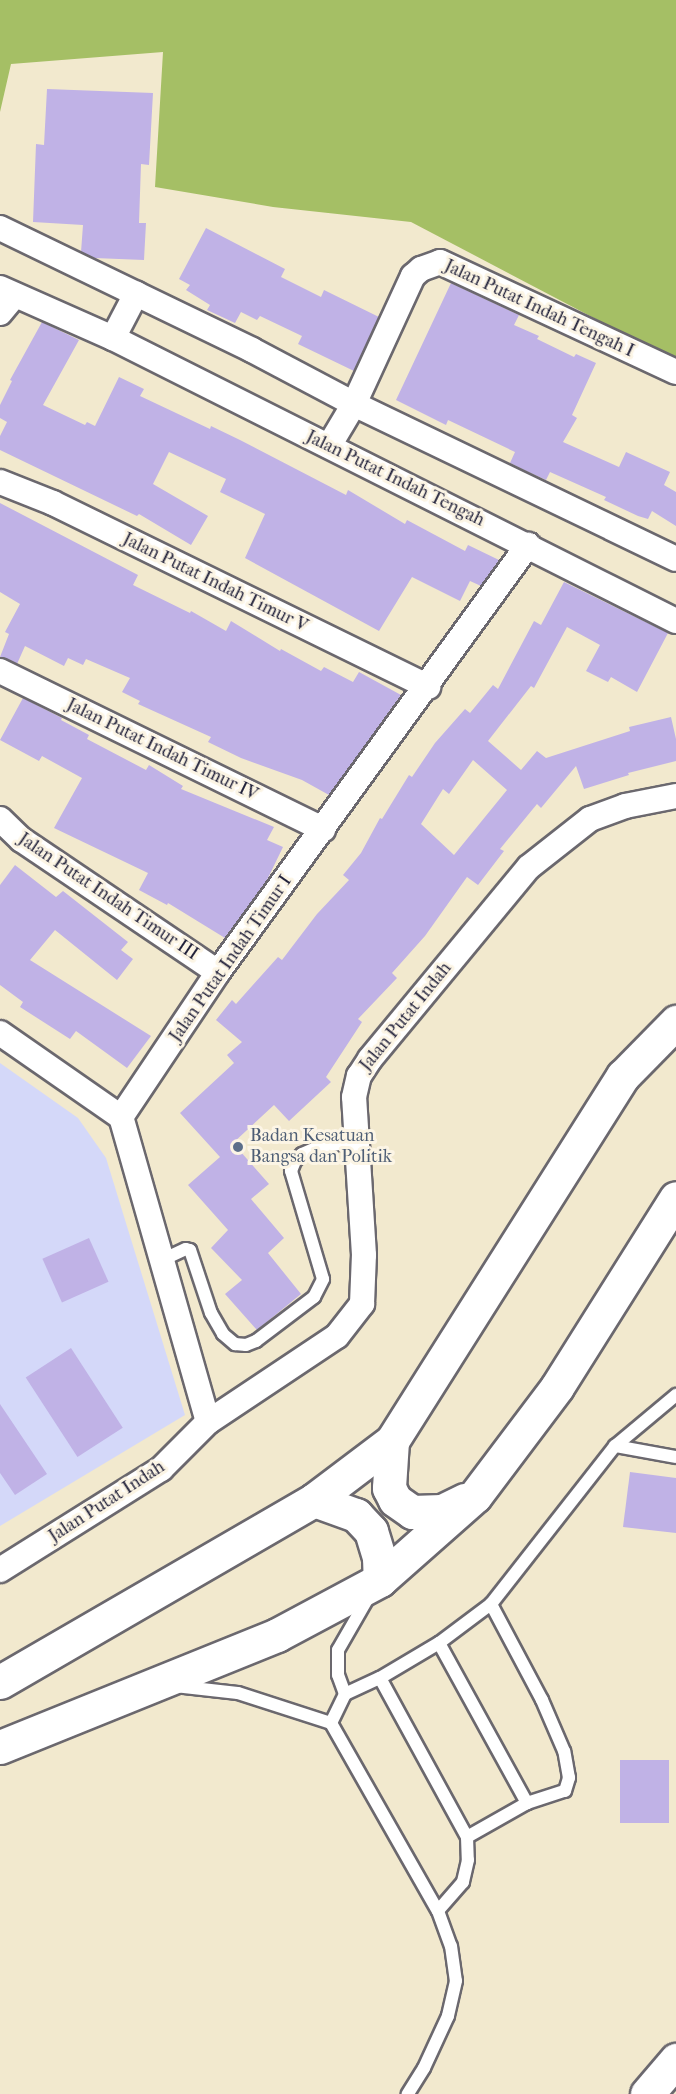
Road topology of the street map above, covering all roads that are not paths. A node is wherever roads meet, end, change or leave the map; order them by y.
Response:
1 (0, 228) edge
2 (136, 294) junction
3 (5, 299) edge
4 (113, 338) junction
5 (676, 372) edge
6 (354, 404) junction
7 (329, 446) junction
8 (0, 482) edge
9 (528, 545) junction
10 (676, 559) edge
11 (676, 621) edge
12 (0, 671) edge
13 (428, 687) junction
14 (676, 796) edge
15 (0, 819) edge
16 (323, 829) junction
17 (219, 972) junction
18 (676, 1022) edge
19 (0, 1032) edge
20 (121, 1117) junction
21 (356, 1141) junction
22 (676, 1198) edge
23 (162, 1260) junction
24 (676, 1395) edge
25 (208, 1422) junction
26 (392, 1441) junction
27 (615, 1446) junction
28 (676, 1456) edge
29 (475, 1496) junction
30 (314, 1500) junction
31 (0, 1570) edge
32 (380, 1580) junction
33 (491, 1604) junction
34 (439, 1643) junction
35 (380, 1678) junction
36 (0, 1682) edge
37 (156, 1684) junction
38 (345, 1694) junction
39 (331, 1723) junction
40 (0, 1747) edge
41 (527, 1803) junction
42 (467, 1837) junction
43 (438, 1911) junction
44 (676, 2060) edge
45 (408, 2094) edge
46 (647, 2094) edge

1 - 2 street
2 - 4 street
2 - 6 street
3 - 4 street, Jalan Putat Indah Tengah
4 - 7 street, Jalan Putat Indah Tengah
5 - 6 street, Jalan Putat Indah Tengah I
6 - 7 street, Jalan Putat Indah Tengah I
6 - 10 street
7 - 9 street, Jalan Putat Indah Tengah
8 - 13 street, Jalan Putat Indah Timur V
9 - 11 street, Jalan Putat Indah Tengah
9 - 13 street, Jalan Putat Indah Timur I
12 - 16 street, Jalan Putat Indah Timur IV
13 - 16 street, Jalan Putat Indah Timur I
14 - 21 street, Jalan Putat Indah
15 - 17 street, Jalan Putat Indah Timur III
16 - 17 street, Jalan Putat Indah Timur I
17 - 20 street, Jalan Putat Indah Timur I
18 - 26 highway
19 - 20 street
20 - 23 street
21 - 23 lane
21 - 25 street, Jalan Putat Indah
22 - 29 highway
23 - 25 street
24 - 27 lane
25 - 31 street, Jalan Putat Indah
26 - 29 highway
26 - 30 highway
27 - 28 lane
27 - 33 lane
29 - 32 highway
30 - 32 highway
30 - 36 highway
32 - 37 highway
32 - 38 lane
33 - 34 lane
33 - 41 lane
34 - 35 lane
34 - 41 lane
35 - 38 lane
35 - 42 lane
37 - 39 lane
37 - 40 highway
38 - 39 lane
39 - 43 lane
41 - 42 lane
42 - 43 lane
43 - 45 lane
44 - 46 highway

